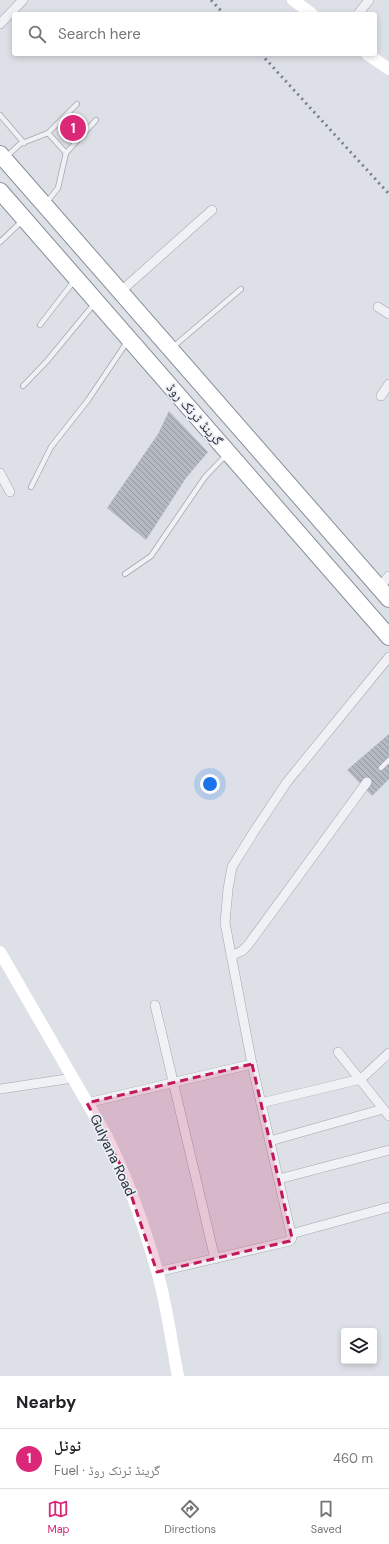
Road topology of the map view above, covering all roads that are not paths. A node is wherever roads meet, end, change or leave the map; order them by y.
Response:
1 (23, 0) edge
2 (293, 0) edge
3 (369, 0) edge
4 (309, 12) edge
5 (360, 12) edge
6 (0, 24) edge
7 (370, 56) edge
8 (389, 69) edge
9 (77, 104) dead end
10 (0, 115) edge
11 (96, 120) dead end
12 (48, 133) junction
13 (24, 143) junction
14 (66, 153) junction
15 (2, 156) edge
16 (0, 191) edge
17 (45, 205) junction
18 (212, 210) dead end
19 (24, 218) junction
20 (0, 242) edge
21 (76, 278) junction
22 (241, 289) dead end
23 (120, 292) junction
24 (96, 301) junction
25 (378, 307) dead end
26 (389, 314) edge
27 (40, 325) dead end
28 (130, 339) junction
29 (171, 349) junction
30 (389, 384) edge
31 (23, 386) dead end
32 (382, 396) dead end
33 (228, 453) junction
34 (0, 473) edge
35 (31, 487) dead end
36 (10, 492) dead end
37 (125, 574) dead end
38 (386, 588) edge
39 (361, 605) junction
40 (389, 637) edge
41 (389, 658) edge
42 (389, 760) edge
43 (382, 768) dead end
44 (367, 782) dead end
45 (0, 952) edge
46 (231, 956) junction
47 (155, 1005) dead end
48 (338, 1052) dead end
49 (389, 1053) edge
50 (252, 1064) junction
51 (73, 1078) junction
52 (361, 1079) junction
53 (174, 1082) junction
54 (0, 1089) edge
55 (88, 1103) junction
56 (261, 1103) junction
57 (386, 1113) edge
58 (270, 1140) junction
59 (389, 1150) edge
60 (279, 1178) junction
61 (389, 1207) edge
62 (291, 1234) junction
63 (215, 1259) junction
64 (157, 1272) junction
65 (178, 1376) edge

1 - 6 street
2 - 4 main road
3 - 5 street
7 - 8 main road
9 - 12 lane
10 - 13 lane
11 - 14 lane
12 - 13 lane
12 - 14 lane
13 - 15 lane
14 - 17 lane
15 - 17 highway, گرینڈ ٹرنک روڈ
16 - 19 highway, گرینڈ ٹرنک روڈ
17 - 23 highway, گرینڈ ٹرنک روڈ
18 - 23 street
19 - 20 lane
19 - 21 highway, گرینڈ ٹرنک روڈ
21 - 24 highway, گرینڈ ٹرنک روڈ
21 - 27 lane
22 - 29 lane
23 - 29 highway, گرینڈ ٹرنک روڈ
24 - 28 highway, گرینڈ ٹرنک روڈ
24 - 31 lane
25 - 26 street
28 - 33 highway, گرینڈ ٹرنک روڈ
28 - 35 lane
29 - 38 highway, گرینڈ ٹرنک روڈ
30 - 32 street
33 - 37 lane
33 - 39 highway, گرینڈ ٹرنک روڈ
34 - 36 street
38 - 39 highway
39 - 40 highway, گرینڈ ٹرنک روڈ
41 - 46 street
42 - 43 lane
44 - 46 street
45 - 51 main road, Gulyana Road
46 - 50 street
47 - 53 street
48 - 52 street
49 - 52 street
50 - 53 street
50 - 56 street
51 - 54 street
51 - 55 main road, Gulyana Road
52 - 56 street
52 - 57 street
53 - 55 street
53 - 63 street
55 - 64 main road, Gulyana Road
56 - 58 street
57 - 58 street
58 - 60 street
59 - 60 street
60 - 62 street
61 - 62 street
62 - 63 street
63 - 64 street
64 - 65 main road, Gulyana Road

